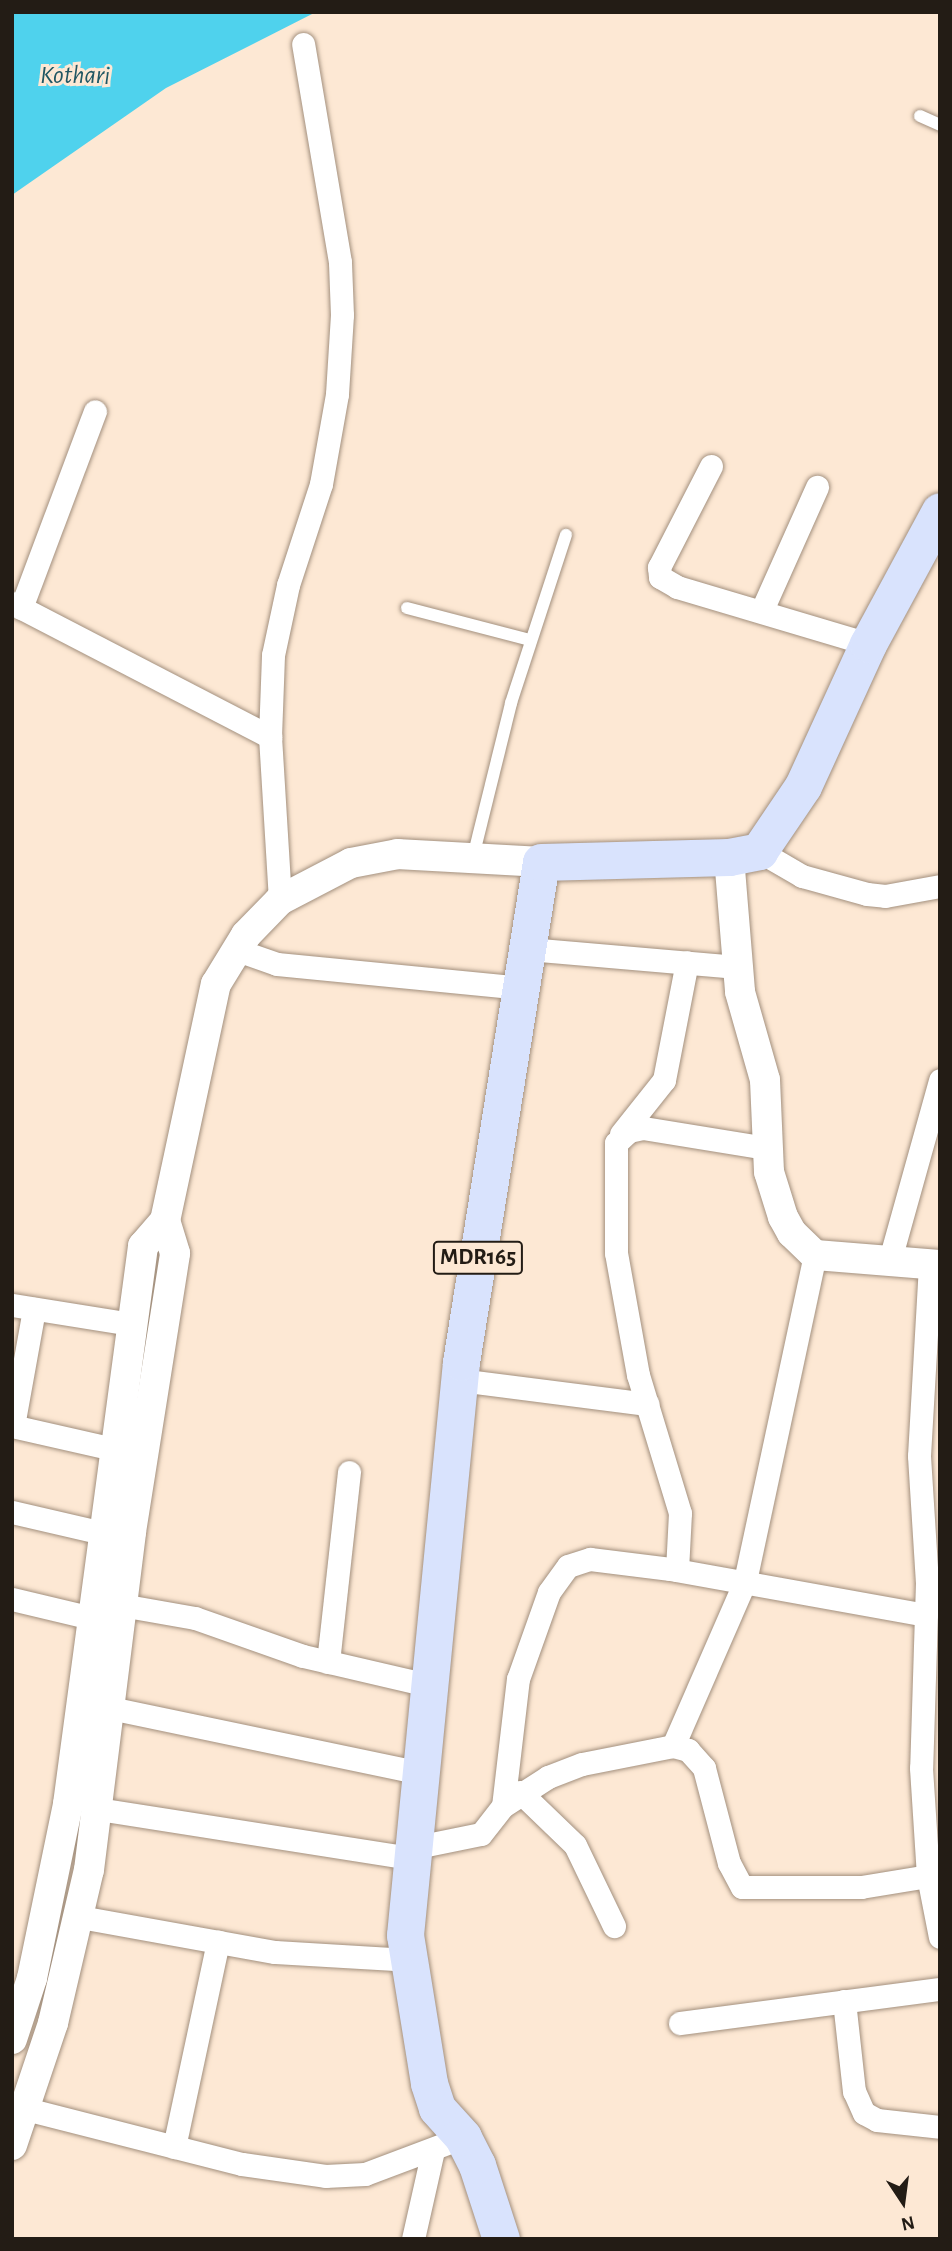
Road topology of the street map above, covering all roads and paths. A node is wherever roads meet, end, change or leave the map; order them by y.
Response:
1 (303, 44) dead end
2 (920, 116) dead end
3 (940, 125) edge
4 (95, 411) dead end
5 (711, 466) dead end
6 (817, 487) dead end
7 (940, 505) edge
8 (940, 511) edge
9 (566, 535) dead end
10 (16, 606) edge
11 (407, 608) dead end
12 (762, 610) junction
13 (530, 640) junction
14 (868, 644) junction
15 (270, 737) junction
16 (744, 854) junction
17 (472, 859) junction
18 (541, 862) junction
19 (940, 886) edge
20 (280, 900) junction
21 (528, 949) junction
22 (237, 950) junction
23 (687, 962) junction
24 (737, 967) junction
25 (520, 988) junction
26 (940, 1080) edge
27 (620, 1136) junction
28 (766, 1148) junction
29 (165, 1221) junction
30 (816, 1255) junction
31 (889, 1263) junction
32 (935, 1265) edge
33 (23, 1307) edge
34 (131, 1324) junction
35 (460, 1380) junction
36 (647, 1404) junction
37 (13, 1426) edge
38 (113, 1449) junction
39 (349, 1472) dead end
40 (12, 1512) edge
41 (103, 1533) junction
42 (677, 1570) junction
43 (745, 1581) junction
44 (933, 1583) edge
45 (12, 1600) edge
46 (121, 1605) junction
47 (926, 1615) junction
48 (92, 1618) junction
49 (328, 1662) junction
50 (432, 1686) junction
51 (110, 1708) junction
52 (673, 1746) junction
53 (930, 1769) edge
54 (422, 1773) junction
55 (511, 1799) junction
56 (98, 1808) junction
57 (412, 1853) junction
58 (928, 1876) junction
59 (80, 1917) junction
60 (614, 1926) dead end
61 (939, 1926) edge
62 (218, 1942) junction
63 (408, 1960) junction
64 (940, 1989) edge
65 (844, 2001) junction
66 (680, 2023) dead end
67 (12, 2039) edge
68 (26, 2109) junction
69 (940, 2127) edge
70 (448, 2143) junction
71 (12, 2145) edge
72 (174, 2147) junction
73 (413, 2239) edge
74 (501, 2239) edge

1 - 15 street
2 - 3 lane
4 - 10 street
5 - 12 street
6 - 12 street
7 - 8 main road
8 - 14 main road
9 - 13 lane
10 - 15 street
11 - 13 lane
12 - 14 street
13 - 17 lane
14 - 16 main road
15 - 20 street
16 - 18 main road
16 - 19 street
16 - 24 street
17 - 18 street
17 - 20 street
18 - 21 main road, MDR165
20 - 22 street
21 - 23 street
21 - 25 main road, MDR165
22 - 25 street
22 - 29 street
23 - 24 street
23 - 27 street
24 - 28 street
25 - 35 main road, MDR165
26 - 31 street
27 - 28 street
27 - 36 street
28 - 30 street
29 - 34 street
29 - 46 street
30 - 31 street
30 - 43 street
31 - 32 street
32 - 44 street
33 - 34 street
33 - 37 street
34 - 38 street
35 - 36 street
35 - 50 main road, MDR165
36 - 42 street
37 - 38 street
38 - 41 street
39 - 49 street
40 - 41 street
41 - 48 street
42 - 43 street
42 - 55 street
43 - 47 street
43 - 52 street
44 - 47 street
45 - 48 street
46 - 49 street
46 - 51 street
47 - 53 street
48 - 67 street
49 - 50 street
50 - 54 main road, MDR165
51 - 54 street
51 - 56 street
52 - 55 street
52 - 58 street
53 - 58 street
54 - 57 main road, MDR165
55 - 57 street
55 - 60 street
56 - 57 street
56 - 59 street
57 - 63 main road, MDR165
58 - 61 street
59 - 62 street
59 - 68 street
62 - 63 street
62 - 72 street
63 - 70 main road, MDR165
64 - 65 street
65 - 66 street
65 - 69 street
68 - 71 street
68 - 72 street
70 - 72 street
70 - 73 street
70 - 74 main road, MDR165

